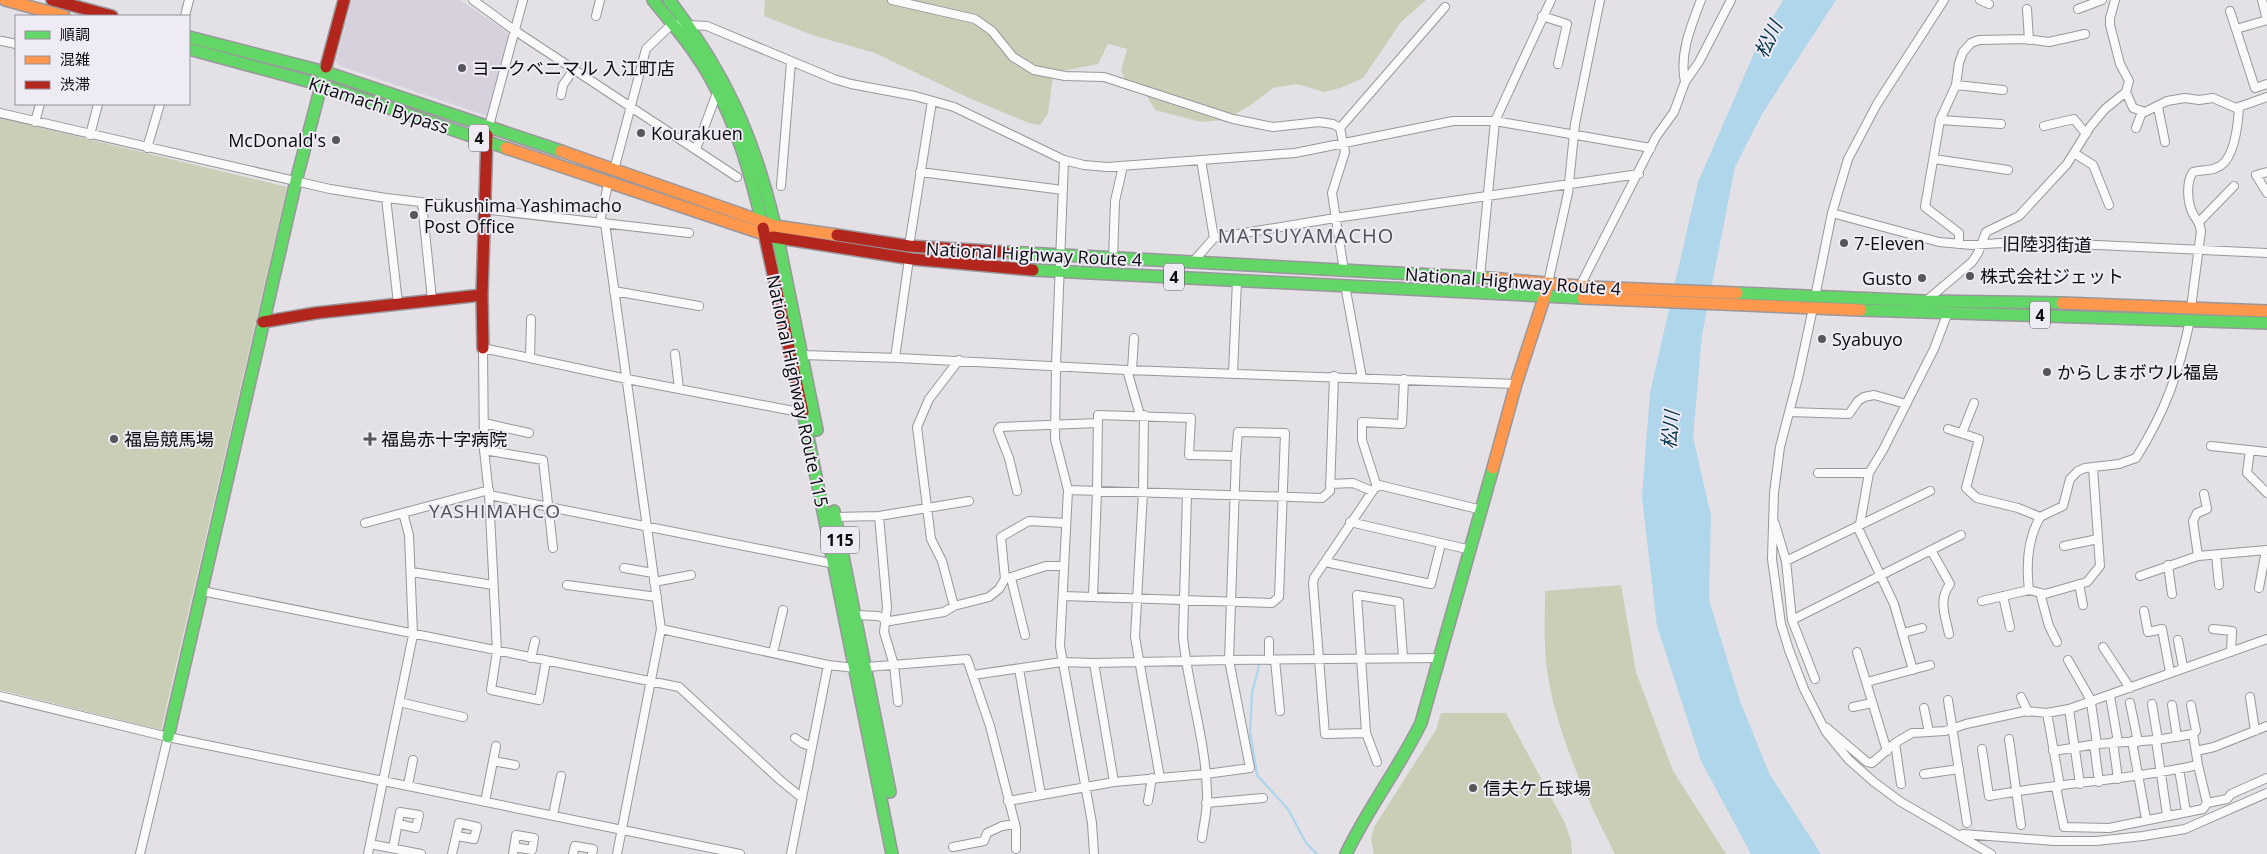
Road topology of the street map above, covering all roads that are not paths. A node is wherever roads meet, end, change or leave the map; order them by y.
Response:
1 (6, 0) edge
2 (52, 0) edge
3 (189, 0) edge
4 (344, 0) edge
5 (473, 0) edge
6 (522, 0) edge
7 (600, 0) edge
8 (653, 0) edge
9 (669, 0) edge
10 (892, 0) edge
11 (1551, 0) edge
12 (1600, 0) edge
13 (1701, 0) edge
14 (1731, 0) edge
15 (1944, 0) edge
16 (1980, 0) edge
17 (2102, 0) edge
18 (2115, 0) edge
19 (2262, 0) edge
20 (67, 2) edge
21 (486, 4) edge
22 (1989, 4) dead end
23 (1445, 7) dead end
24 (2027, 9) dead end
25 (2078, 9) dead end
26 (2230, 11) dead end
27 (60, 15) edge
28 (64, 15) edge
29 (109, 15) edge
30 (185, 15) edge
31 (596, 16) dead end
32 (1542, 16) junction
33 (2267, 20) edge
34 (672, 24) junction
35 (690, 25) junction
36 (514, 30) junction
37 (2236, 30) junction
38 (2085, 34) dead end
39 (190, 37) edge
40 (2030, 40) junction
41 (2, 41) dead end
42 (15, 44) edge
43 (190, 49) edge
44 (791, 62) junction
45 (1558, 64) dead end
46 (574, 69) junction
47 (325, 72) junction
48 (1685, 82) junction
49 (2267, 84) edge
50 (322, 85) junction
51 (1956, 85) junction
52 (2003, 90) dead end
53 (718, 92) junction
54 (2126, 92) junction
55 (561, 95) dead end
56 (2267, 97) edge
57 (932, 101) junction
58 (40, 105) edge
59 (98, 105) edge
60 (160, 105) edge
61 (631, 106) junction
62 (2158, 107) junction
63 (2239, 108) junction
64 (2142, 112) junction
65 (0, 113) edge
66 (1940, 120) junction
67 (1495, 121) junction
68 (35, 122) junction
69 (2000, 124) dead end
70 (489, 126) junction
71 (2044, 126) dead end
72 (1340, 128) junction
73 (2136, 128) dead end
74 (2086, 134) junction
75 (90, 135) junction
76 (1574, 135) junction
77 (486, 140) junction
78 (2165, 142) dead end
79 (1344, 144) junction
80 (148, 148) junction
81 (1651, 148) junction
82 (696, 149) junction
83 (2074, 152) junction
84 (1934, 159) junction
85 (1064, 160) junction
86 (1201, 160) junction
87 (1123, 166) junction
88 (614, 170) junction
89 (2008, 170) dead end
90 (920, 172) junction
91 (2267, 172) edge
92 (1639, 174) junction
93 (737, 177) dead end
94 (296, 181) junction
95 (1568, 183) junction
96 (608, 184) junction
97 (781, 186) dead end
98 (2234, 186) dead end
99 (1063, 190) junction
100 (2267, 193) edge
101 (1486, 196) junction
102 (386, 198) junction
103 (422, 203) junction
104 (2110, 205) dead end
105 (484, 208) junction
106 (1832, 213) junction
107 (1335, 218) junction
108 (2200, 221) junction
109 (762, 222) junction
110 (602, 223) junction
111 (775, 226) junction
112 (690, 233) dead end
113 (766, 236) junction
114 (778, 238) junction
115 (1214, 238) junction
116 (1981, 243) junction
117 (1959, 244) junction
118 (909, 246) junction
119 (2199, 250) junction
120 (2267, 253) edge
121 (1060, 256) junction
122 (908, 259) junction
123 (1113, 259) junction
124 (1192, 263) junction
125 (1344, 271) junction
126 (1059, 272) junction
127 (1480, 277) junction
128 (1237, 280) junction
129 (1345, 285) junction
130 (1584, 286) junction
131 (1547, 289) junction
132 (614, 291) junction
133 (482, 294) junction
134 (1812, 296) junction
135 (432, 299) junction
136 (1925, 301) junction
137 (398, 303) junction
138 (699, 306) dead end
139 (2191, 308) junction
140 (1808, 309) junction
141 (2267, 311) edge
142 (1948, 312) junction
143 (531, 319) dead end
144 (2190, 320) junction
145 (262, 322) junction
146 (2267, 323) edge
147 (1134, 338) dead end
148 (483, 348) junction
149 (675, 354) dead end
150 (802, 355) junction
151 (530, 358) junction
152 (895, 358) junction
153 (959, 360) junction
154 (1056, 365) junction
155 (1129, 370) junction
156 (1233, 373) junction
157 (1334, 376) junction
158 (1362, 378) junction
159 (627, 379) junction
160 (1404, 379) junction
161 (1516, 384) junction
162 (679, 389) junction
163 (1974, 403) dead end
164 (1906, 404) junction
165 (808, 412) junction
166 (1790, 412) junction
167 (1142, 415) junction
168 (484, 423) junction
169 (1055, 424) junction
170 (1098, 424) junction
171 (1948, 429) dead end
172 (529, 433) dead end
173 (1962, 433) junction
174 (2211, 446) dead end
175 (484, 450) junction
176 (2250, 450) junction
177 (2267, 452) edge
178 (1236, 456) junction
179 (2093, 468) junction
180 (1818, 473) dead end
181 (1868, 473) junction
182 (1330, 484) junction
183 (1374, 489) junction
184 (1068, 490) junction
185 (1017, 491) dead end
186 (1097, 491) junction
187 (489, 492) junction
188 (1143, 492) junction
189 (1930, 492) dead end
190 (2267, 493) edge
191 (2204, 494) dead end
192 (1187, 495) junction
193 (1234, 496) junction
194 (1284, 497) junction
195 (969, 501) dead end
196 (548, 508) junction
197 (929, 509) junction
198 (1482, 510) junction
199 (403, 513) junction
200 (879, 516) junction
201 (835, 517) junction
202 (2040, 517) junction
203 (1350, 522) junction
204 (1774, 522) junction
205 (365, 523) dead end
206 (1065, 523) junction
207 (647, 525) junction
208 (1858, 525) junction
209 (1961, 535) dead end
210 (2098, 540) junction
211 (1441, 544) junction
212 (2064, 546) dead end
213 (553, 548) dead end
214 (1471, 550) junction
215 (1931, 550) junction
216 (2266, 550) edge
217 (2216, 555) junction
218 (2198, 556) junction
219 (1786, 561) junction
220 (1324, 562) junction
221 (839, 563) junction
222 (2168, 565) junction
223 (1064, 566) junction
224 (624, 568) dead end
225 (412, 572) junction
226 (653, 573) junction
227 (691, 575) dead end
228 (1880, 576) junction
229 (2140, 576) dead end
230 (1008, 578) junction
231 (654, 582) junction
232 (2078, 584) junction
233 (493, 585) junction
234 (567, 585) dead end
235 (2219, 585) dead end
236 (2259, 588) dead end
237 (2029, 590) junction
238 (202, 591) junction
239 (2040, 593) junction
240 (2172, 594) dead end
241 (1063, 596) junction
242 (2003, 596) junction
243 (657, 597) junction
244 (1093, 597) junction
245 (1137, 600) junction
246 (1183, 600) junction
247 (1982, 601) dead end
248 (1232, 602) junction
249 (2083, 605) dead end
250 (954, 606) junction
251 (783, 610) dead end
252 (2144, 611) dead end
253 (856, 615) junction
254 (886, 618) junction
255 (1792, 620) junction
256 (1922, 628) dead end
257 (2010, 628) dead end
258 (661, 629) junction
259 (2213, 629) dead end
260 (1903, 633) junction
261 (1949, 634) dead end
262 (413, 635) junction
263 (1025, 635) dead end
264 (2267, 639) edge
265 (2178, 640) dead end
266 (1269, 641) dead end
267 (534, 642) dead end
268 (2057, 642) dead end
269 (2103, 647) dead end
270 (497, 650) junction
271 (1857, 652) dead end
272 (2231, 652) junction
273 (773, 653) junction
274 (531, 658) junction
275 (1402, 658) junction
276 (1440, 658) junction
277 (1319, 659) junction
278 (1361, 659) junction
279 (1185, 660) junction
280 (1229, 660) junction
281 (1272, 660) junction
282 (2068, 660) dead end
283 (546, 661) junction
284 (1062, 662) junction
285 (1140, 662) junction
286 (1094, 663) junction
287 (828, 664) junction
288 (894, 665) junction
289 (1930, 665) dead end
290 (2183, 667) junction
291 (860, 668) junction
292 (1019, 669) junction
293 (1913, 670) junction
294 (2170, 672) junction
295 (972, 675) junction
296 (1815, 679) dead end
297 (652, 681) junction
298 (1867, 682) junction
299 (2130, 688) junction
300 (0, 696) edge
301 (2110, 696) junction
302 (2021, 697) dead end
303 (2250, 697) dead end
304 (1948, 700) dead end
305 (399, 702) junction
306 (898, 702) dead end
307 (2092, 702) junction
308 (1872, 703) junction
309 (2130, 703) dead end
310 (2152, 704) dead end
311 (2172, 705) dead end
312 (2191, 705) dead end
313 (1853, 707) dead end
314 (1924, 708) dead end
315 (2069, 709) junction
316 (1280, 711) dead end
317 (2028, 712) junction
318 (2047, 713) junction
319 (463, 717) dead end
320 (1823, 725) junction
321 (2267, 726) edge
322 (1954, 729) junction
323 (2255, 731) junction
324 (1929, 732) junction
325 (1366, 733) junction
326 (2193, 734) junction
327 (168, 737) junction
328 (2176, 737) junction
329 (795, 738) dead end
330 (2009, 739) dead end
331 (2157, 740) junction
332 (2135, 741) junction
333 (2115, 742) junction
334 (1895, 743) junction
335 (2095, 744) junction
336 (496, 746) dead end
337 (812, 747) junction
338 (2074, 748) junction
339 (1982, 750) dead end
340 (1887, 751) junction
341 (2054, 751) junction
342 (2196, 751) junction
343 (413, 760) dead end
344 (493, 761) junction
345 (1377, 762) dead end
346 (2198, 765) junction
347 (516, 766) dead end
348 (1959, 769) junction
349 (2179, 769) junction
350 (2161, 773) junction
351 (1206, 774) junction
352 (1924, 774) dead end
353 (561, 776) dead end
354 (2138, 776) junction
355 (1152, 778) junction
356 (1160, 778) junction
357 (2267, 778) edge
358 (2118, 779) junction
359 (383, 780) junction
360 (1114, 782) junction
361 (2099, 782) junction
362 (1900, 784) dead end
363 (2080, 784) junction
364 (408, 785) junction
365 (2058, 786) junction
366 (1086, 788) junction
367 (2016, 791) junction
368 (2267, 793) edge
369 (1040, 795) junction
370 (802, 798) junction
371 (1263, 798) dead end
372 (1008, 801) junction
373 (1148, 801) dead end
374 (485, 802) junction
375 (1206, 803) junction
376 (2207, 803) junction
377 (2186, 812) junction
378 (2167, 814) junction
379 (553, 815) junction
380 (2146, 819) junction
381 (1967, 823) dead end
382 (398, 824) dead end
383 (1015, 824) junction
384 (2021, 825) dead end
385 (621, 829) junction
386 (1953, 830) junction
387 (457, 836) dead end
388 (1202, 838) dead end
389 (370, 844) junction
390 (393, 848) junction
391 (953, 848) dead end
392 (1016, 849) dead end
393 (140, 854) edge
394 (368, 854) edge
395 (416, 854) edge
396 (452, 854) edge
397 (573, 854) edge
398 (592, 854) edge
399 (617, 854) edge
400 (740, 854) edge
401 (791, 854) edge
402 (892, 854) edge
403 (902, 854) edge
404 (1094, 854) edge
405 (1346, 854) edge
406 (1991, 854) edge

1 - 27 main road
2 - 20 main road
3 - 30 street
4 - 47 main road
5 - 21 street
6 - 36 street
7 - 31 street
8 - 34 main road, National Highway Route 115
9 - 35 main road, National Highway Route 115
10 - 72 street
11 - 32 street
12 - 76 street
13 - 48 street
14 - 48 street
15 - 106 street
16 - 22 street
17 - 25 street
18 - 54 street
19 - 33 street
20 - 28 street
20 - 29 main road
21 - 36 street
23 - 72 street
24 - 40 street
26 - 37 street
32 - 45 street
32 - 67 street
33 - 37 street
34 - 35 street
34 - 53 main road, National Highway Route 115
34 - 61 street
35 - 44 street
35 - 111 main road, National Highway Route 115
36 - 46 street
36 - 70 street
37 - 49 street
38 - 40 street
39 - 47 main road, Kitamachi Bypass / 4
40 - 51 street
41 - 42 street
43 - 50 main road, Kitamachi Bypass / 4
44 - 57 street
44 - 97 street
46 - 55 street
46 - 61 street
47 - 50 main road
47 - 70 main road, Kitamachi Bypass / 4
48 - 81 street
50 - 77 main road, Kitamachi Bypass / 4
50 - 94 main road
51 - 52 street
51 - 66 street
53 - 82 street
53 - 109 main road, National Highway Route 115
54 - 64 street
54 - 74 street
56 - 63 street
57 - 85 street
57 - 90 street
58 - 68 street
59 - 75 street
60 - 80 street
61 - 82 street
61 - 88 street
62 - 63 street
62 - 64 street
62 - 78 street
63 - 108 street
64 - 73 street
65 - 68 street
66 - 69 street
66 - 84 street
67 - 76 street
67 - 79 street
67 - 101 street
68 - 75 street
70 - 77 main road
70 - 88 main road, Kitamachi Bypass / 4
71 - 74 street
72 - 79 street
74 - 83 street
75 - 80 street
76 - 81 street
76 - 95 street
77 - 96 main road, Kitamachi Bypass / 4
77 - 105 main road
79 - 86 street
79 - 107 street
80 - 94 street
81 - 92 street
82 - 93 street
83 - 104 street
83 - 116 street
84 - 89 street
84 - 117 street
85 - 87 street
85 - 99 street
86 - 87 street
86 - 115 street
87 - 123 street
88 - 109 main road, Kitamachi Bypass / 4
90 - 99 street
90 - 118 street
91 - 100 street
92 - 95 street
92 - 130 street
94 - 102 street
94 - 145 main road
95 - 101 street
95 - 131 street
96 - 110 street
96 - 113 main road, Kitamachi Bypass / 4
98 - 108 street
99 - 121 street
101 - 107 street
101 - 127 street
102 - 103 street
102 - 137 street
103 - 105 street
103 - 135 street
105 - 110 street
105 - 133 main road
106 - 117 street, 旧陸羽街道
106 - 134 street
107 - 115 street
107 - 125 street
108 - 119 street
109 - 111 main road, National Highway Route 4 / 4
109 - 113 main road, National Highway Route 115 / 115
110 - 112 street
110 - 132 street
111 - 114 main road, National Highway Route 115 / 115
111 - 118 main road, National Highway Route 4 / 4
113 - 114 main road, National Highway Route 4 / 4
113 - 165 main road, National Highway Route 115 / 115
114 - 122 main road, National Highway Route 4 / 4
114 - 150 main road, National Highway Route 115 / 115
115 - 124 street
116 - 117 street, 旧陸羽街道
116 - 119 street, 旧陸羽街道
116 - 136 street
118 - 121 main road, National Highway Route 4 / 4
119 - 120 street, 旧陸羽街道
119 - 139 street
121 - 123 main road, National Highway Route 4 / 4
121 - 126 street
122 - 126 main road, National Highway Route 4 / 4
122 - 152 street
123 - 124 main road, National Highway Route 4 / 4
124 - 125 main road, National Highway Route 4 / 4
125 - 127 main road, National Highway Route 4 / 4
126 - 128 main road, National Highway Route 4 / 4
126 - 154 street
127 - 131 main road, National Highway Route 4 / 4
128 - 129 main road, National Highway Route 4 / 4
128 - 156 street
129 - 131 main road, National Highway Route 4 / 4
129 - 158 street
130 - 131 main road, National Highway Route 4 / 4
130 - 134 main road, National Highway Route 4 / 4
131 - 140 main road, National Highway Route 4 / 4
131 - 161 main road
132 - 138 street
132 - 159 street
133 - 135 main road
133 - 148 main road
134 - 136 main road, National Highway Route 4 / 4
134 - 140 street
135 - 137 main road
136 - 139 main road, National Highway Route 4 / 4
137 - 145 main road
139 - 141 main road, National Highway Route 4 / 4
140 - 142 main road, National Highway Route 4 / 4
140 - 166 street
142 - 144 main road, National Highway Route 4 / 4
142 - 164 street
143 - 151 street
144 - 146 main road, National Highway Route 4 / 4
144 - 179 street
145 - 238 main road
147 - 155 street
148 - 151 street
148 - 168 street
149 - 162 street
150 - 152 street
150 - 165 main road, National Highway Route 115 / 115
151 - 159 street
152 - 153 street
153 - 154 street
153 - 197 street
154 - 155 street
154 - 169 street
155 - 156 street
155 - 167 street
156 - 157 street
157 - 158 street
157 - 182 street
158 - 160 street
159 - 162 street
159 - 207 street
160 - 161 street
160 - 183 street
161 - 198 main road
162 - 165 street
163 - 173 street
164 - 166 street
164 - 181 street
165 - 201 main road, National Highway Route 115 / 115
165 - 221 main road, National Highway Route 115 / 115
166 - 204 street
167 - 170 street
167 - 178 street
167 - 188 street
168 - 172 street
168 - 175 street
169 - 170 street
169 - 184 street
169 - 185 street
170 - 186 street
171 - 173 street
173 - 202 street
174 - 176 street
175 - 187 street
175 - 196 street
176 - 177 street
176 - 190 street
178 - 193 street
178 - 194 street
179 - 202 street
179 - 210 street
180 - 181 street
181 - 208 street
182 - 183 street
182 - 194 street
183 - 198 street
183 - 203 street
184 - 186 street
184 - 206 street
186 - 188 street
186 - 244 street
187 - 196 street
187 - 199 street
187 - 233 street
188 - 192 street
188 - 245 street
189 - 208 street
191 - 218 street
192 - 193 street
192 - 246 street
193 - 194 street
193 - 248 street
194 - 248 street
195 - 197 street
196 - 207 street
196 - 213 street
197 - 200 street
197 - 250 street
198 - 214 main road
199 - 205 street
199 - 225 street
200 - 201 street
200 - 254 street
201 - 221 main road, National Highway Route 115 / 115
202 - 237 street
203 - 211 street
203 - 220 street
204 - 219 street
204 - 320 street
206 - 223 street
206 - 230 street
207 - 221 street
207 - 226 street
208 - 219 street
208 - 228 street
209 - 215 street
210 - 212 street
210 - 232 street
211 - 214 street
211 - 220 street
214 - 276 main road
215 - 228 street
215 - 261 street
216 - 217 street
216 - 236 street
217 - 218 street
217 - 235 street
218 - 222 street
219 - 255 street
220 - 277 street
221 - 253 main road, National Highway Route 115 / 115
221 - 291 main road, National Highway Route 115 / 115
222 - 229 street
222 - 240 street
223 - 230 street
223 - 241 street
224 - 226 street
225 - 233 street
225 - 262 street
226 - 231 street
227 - 231 street
228 - 255 street
228 - 260 street
230 - 250 street
230 - 263 street
231 - 243 street
232 - 239 street
232 - 249 street
233 - 270 street
234 - 243 street
237 - 239 street
237 - 242 street
238 - 262 street
238 - 327 main road
239 - 268 street
241 - 244 street
241 - 284 street
242 - 247 street
242 - 257 street
243 - 258 street
244 - 245 street
245 - 246 street
245 - 285 street
246 - 248 street
246 - 279 street
248 - 280 street
250 - 254 street
251 - 273 street
252 - 294 street
253 - 254 street
253 - 291 main road, National Highway Route 115 / 115
254 - 288 street
255 - 296 street
256 - 260 street
258 - 273 street
258 - 297 street
259 - 272 street
260 - 293 street
262 - 270 street
262 - 305 street
264 - 272 street
265 - 290 street
266 - 281 street
267 - 274 street
269 - 299 street
270 - 274 street
270 - 283 street
271 - 298 street
272 - 290 street
273 - 287 street
274 - 283 street
275 - 276 street
275 - 278 street
275 - 278 street
276 - 405 main road
277 - 278 street
277 - 281 street
277 - 325 street
278 - 325 street
279 - 280 street
279 - 285 street
279 - 351 street
280 - 281 street
280 - 351 street
281 - 316 street
282 - 307 street
283 - 297 street
284 - 286 street
284 - 292 street
284 - 366 street
285 - 286 street
285 - 356 street
286 - 360 street
287 - 291 street
287 - 337 street
288 - 291 street
288 - 295 street
288 - 306 street
289 - 293 street
290 - 294 street
291 - 402 main road, National Highway Route 115 / 115
291 - 403 main road, National Highway Route 115 / 115
292 - 295 street
292 - 369 street
293 - 298 street
294 - 299 street
295 - 372 street
297 - 370 street
297 - 385 street
298 - 308 street
299 - 301 street
300 - 327 street
301 - 307 street
301 - 333 street
302 - 317 street
303 - 323 street
304 - 322 street
305 - 319 street
305 - 359 street
307 - 315 street
307 - 335 street
308 - 313 street
308 - 340 street
309 - 332 street
310 - 331 street
311 - 328 street
312 - 326 street
314 - 324 street
315 - 318 street
315 - 338 street
317 - 318 street
317 - 322 street
318 - 341 street
320 - 340 street
320 - 386 street
321 - 323 street
322 - 324 street
322 - 348 street
323 - 342 street
324 - 334 street
325 - 345 street
326 - 328 street
326 - 342 street
327 - 359 street
327 - 393 street
328 - 331 street
329 - 337 street
330 - 367 street
331 - 332 street
331 - 350 street
332 - 333 street
332 - 354 street
333 - 335 street
333 - 358 street
334 - 340 street
334 - 362 street
335 - 338 street
335 - 361 street
336 - 344 street
337 - 370 street
338 - 341 street
338 - 363 street
339 - 367 street
341 - 365 street
342 - 346 street
343 - 364 street
344 - 347 street
344 - 374 street
346 - 349 street
346 - 376 street
348 - 352 street
348 - 381 street
349 - 350 street
349 - 377 street
350 - 354 street
350 - 378 street
351 - 356 street
351 - 375 street
353 - 379 street
354 - 358 street
354 - 380 street
355 - 356 street
355 - 360 street
355 - 373 street
357 - 376 street
358 - 361 street
359 - 364 street
359 - 389 street
360 - 366 street
361 - 363 street
363 - 365 street
364 - 374 street
365 - 367 street
365 - 380 street
366 - 369 street
366 - 404 street
367 - 384 street
368 - 386 street
369 - 372 street
370 - 401 street
371 - 375 street
372 - 383 street
374 - 379 street
375 - 388 street
376 - 377 street
377 - 378 street
378 - 380 street
379 - 385 street
382 - 390 street
383 - 391 street
383 - 392 street
385 - 399 street
385 - 400 street
386 - 406 street
387 - 396 street
389 - 390 street
389 - 394 street
390 - 395 street
397 - 398 street

